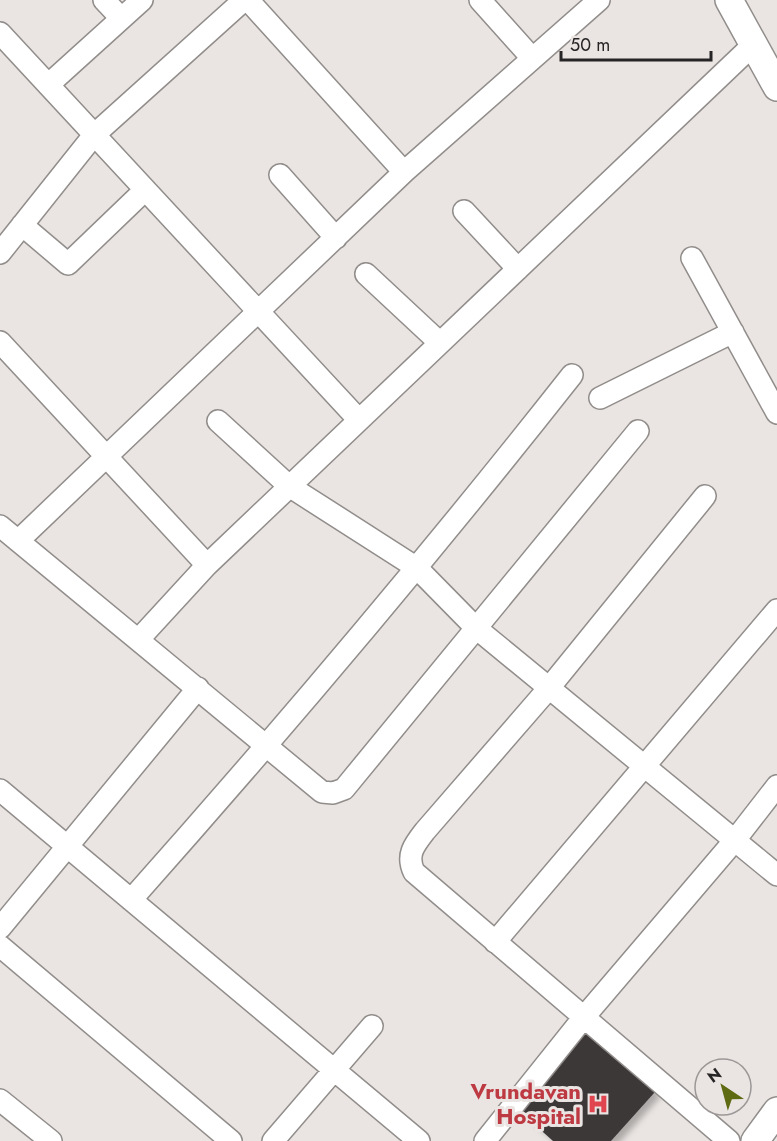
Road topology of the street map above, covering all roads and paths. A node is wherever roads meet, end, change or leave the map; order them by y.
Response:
1 (104, 0) edge
2 (142, 0) edge
3 (246, 0) edge
4 (480, 0) edge
5 (599, 0) edge
6 (729, 0) edge
7 (122, 18) junction
8 (0, 33) edge
9 (754, 44) junction
10 (532, 58) junction
11 (48, 85) junction
12 (777, 87) edge
13 (94, 135) junction
14 (404, 172) junction
15 (280, 175) dead end
16 (145, 190) junction
17 (464, 211) dead end
18 (22, 225) junction
19 (336, 238) junction
20 (0, 253) edge
21 (692, 258) dead end
22 (518, 269) junction
23 (366, 274) dead end
24 (259, 312) junction
25 (733, 332) junction
26 (0, 342) edge
27 (440, 343) junction
28 (572, 375) dead end
29 (600, 398) dead end
30 (777, 413) edge
31 (359, 420) junction
32 (218, 421) dead end
33 (638, 431) dead end
34 (105, 455) junction
35 (289, 486) junction
36 (705, 496) dead end
37 (0, 526) edge
38 (18, 541) junction
39 (207, 565) junction
40 (417, 568) junction
41 (777, 610) edge
42 (476, 628) junction
43 (139, 639) junction
44 (198, 688) junction
45 (549, 688) junction
46 (268, 746) junction
47 (645, 765) junction
48 (777, 786) edge
49 (0, 790) edge
50 (735, 840) junction
51 (66, 846) junction
52 (777, 875) edge
53 (131, 900) junction
54 (0, 928) edge
55 (495, 942) junction
56 (0, 946) edge
57 (584, 1017) junction
58 (372, 1026) dead end
59 (334, 1070) junction
60 (0, 1100) edge
61 (777, 1111) edge
62 (51, 1141) edge
63 (231, 1141) edge
64 (273, 1141) edge
65 (419, 1141) edge
66 (485, 1141) edge
67 (729, 1141) edge
68 (755, 1141) edge

1 - 7 street
2 - 7 street
3 - 13 street
3 - 14 street
4 - 10 street
5 - 10 street
6 - 9 main road
7 - 11 street
8 - 11 street
9 - 12 main road
9 - 22 street
10 - 14 street
11 - 13 street
13 - 16 street
13 - 18 street
14 - 19 street
15 - 19 street
16 - 18 street
16 - 24 street
17 - 22 street
18 - 20 street
19 - 24 street
21 - 25 street
22 - 27 street
23 - 27 street
24 - 31 street
24 - 34 street
25 - 29 street
25 - 30 street
26 - 34 street
27 - 31 street
28 - 40 street
31 - 35 street
32 - 35 street
33 - 42 street
34 - 38 street
34 - 39 street
35 - 39 street
35 - 40 street
36 - 45 street
37 - 38 street
38 - 43 street
39 - 43 street
40 - 42 street
40 - 46 street
41 - 47 street
42 - 45 street
42 - 46 street
43 - 44 street
44 - 46 street
44 - 51 street
45 - 47 street
45 - 55 street
46 - 53 street
47 - 50 street
47 - 55 street
48 - 50 street
49 - 51 street
50 - 52 street
50 - 57 street
51 - 53 street
51 - 54 street
53 - 59 street
55 - 57 street
56 - 63 street
57 - 66 street
57 - 67 street
58 - 59 street
59 - 64 street
59 - 65 street
60 - 62 street
61 - 68 main road

